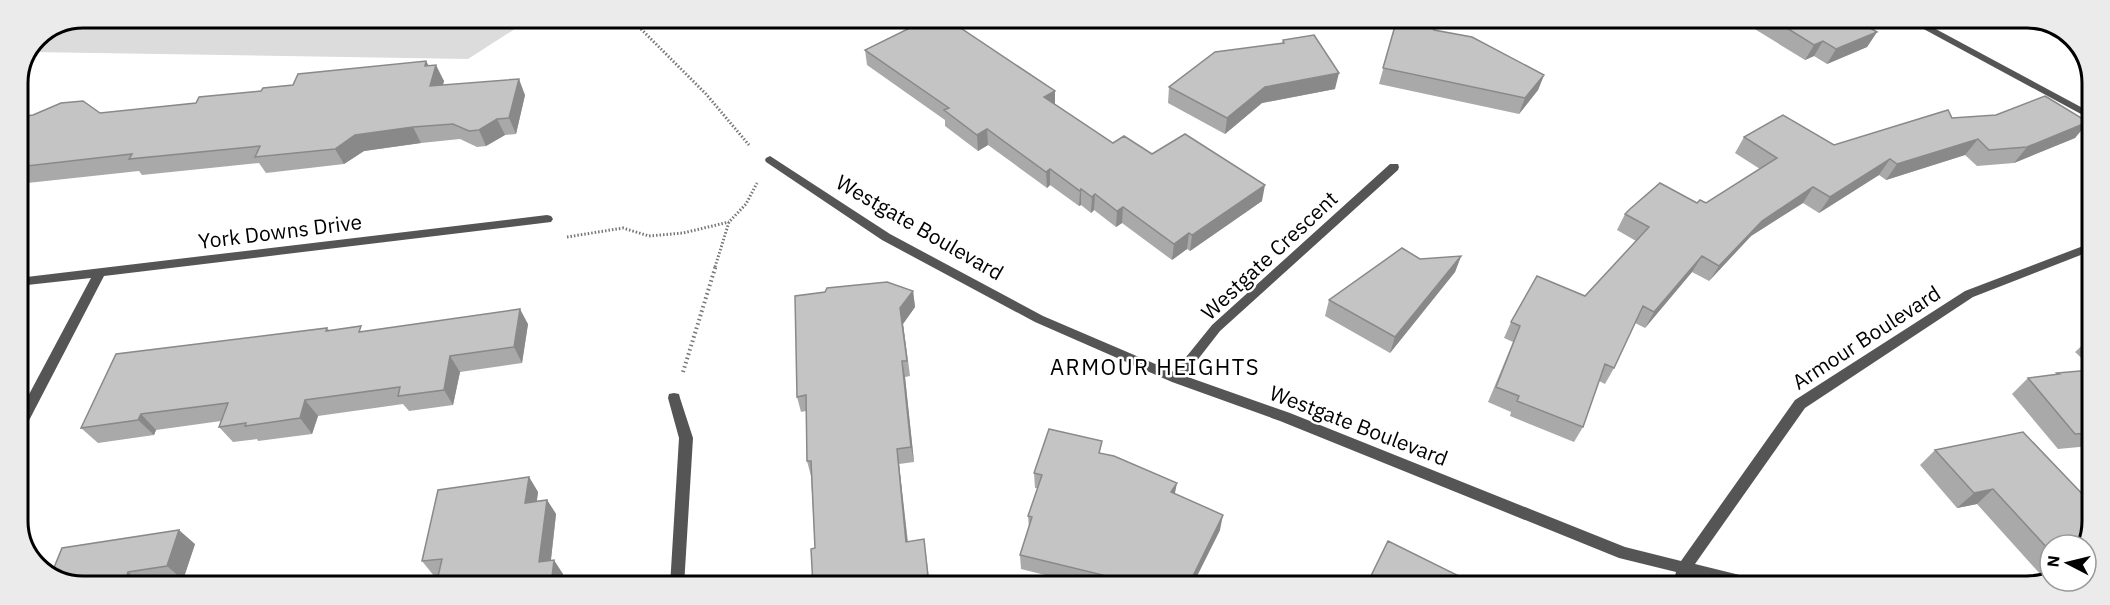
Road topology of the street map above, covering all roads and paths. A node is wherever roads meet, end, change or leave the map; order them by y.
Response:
1 (640, 28) edge
2 (1927, 28) edge
3 (2081, 111) edge
4 (770, 160) junction
5 (1394, 167) dead end
6 (547, 219) joint
7 (729, 222) junction
8 (2081, 251) edge
9 (100, 272) junction
10 (28, 281) edge
11 (1176, 378) junction
12 (675, 398) joint
13 (29, 408) edge
14 (1684, 568) junction
15 (678, 576) edge
16 (1681, 576) edge
17 (1716, 576) edge

1 - 4 path
2 - 3 street
4 - 7 path
4 - 11 street, Westgate Boulevard
5 - 11 street, Westgate Crescent
6 - 7 path
6 - 9 street, York Downs Drive
7 - 12 path
8 - 14 street, Armour Boulevard
9 - 10 street, York Downs Drive
9 - 13 street
11 - 14 street, Westgate Boulevard
12 - 15 street
14 - 16 street, Armour Boulevard
14 - 17 street, Westgate Boulevard

